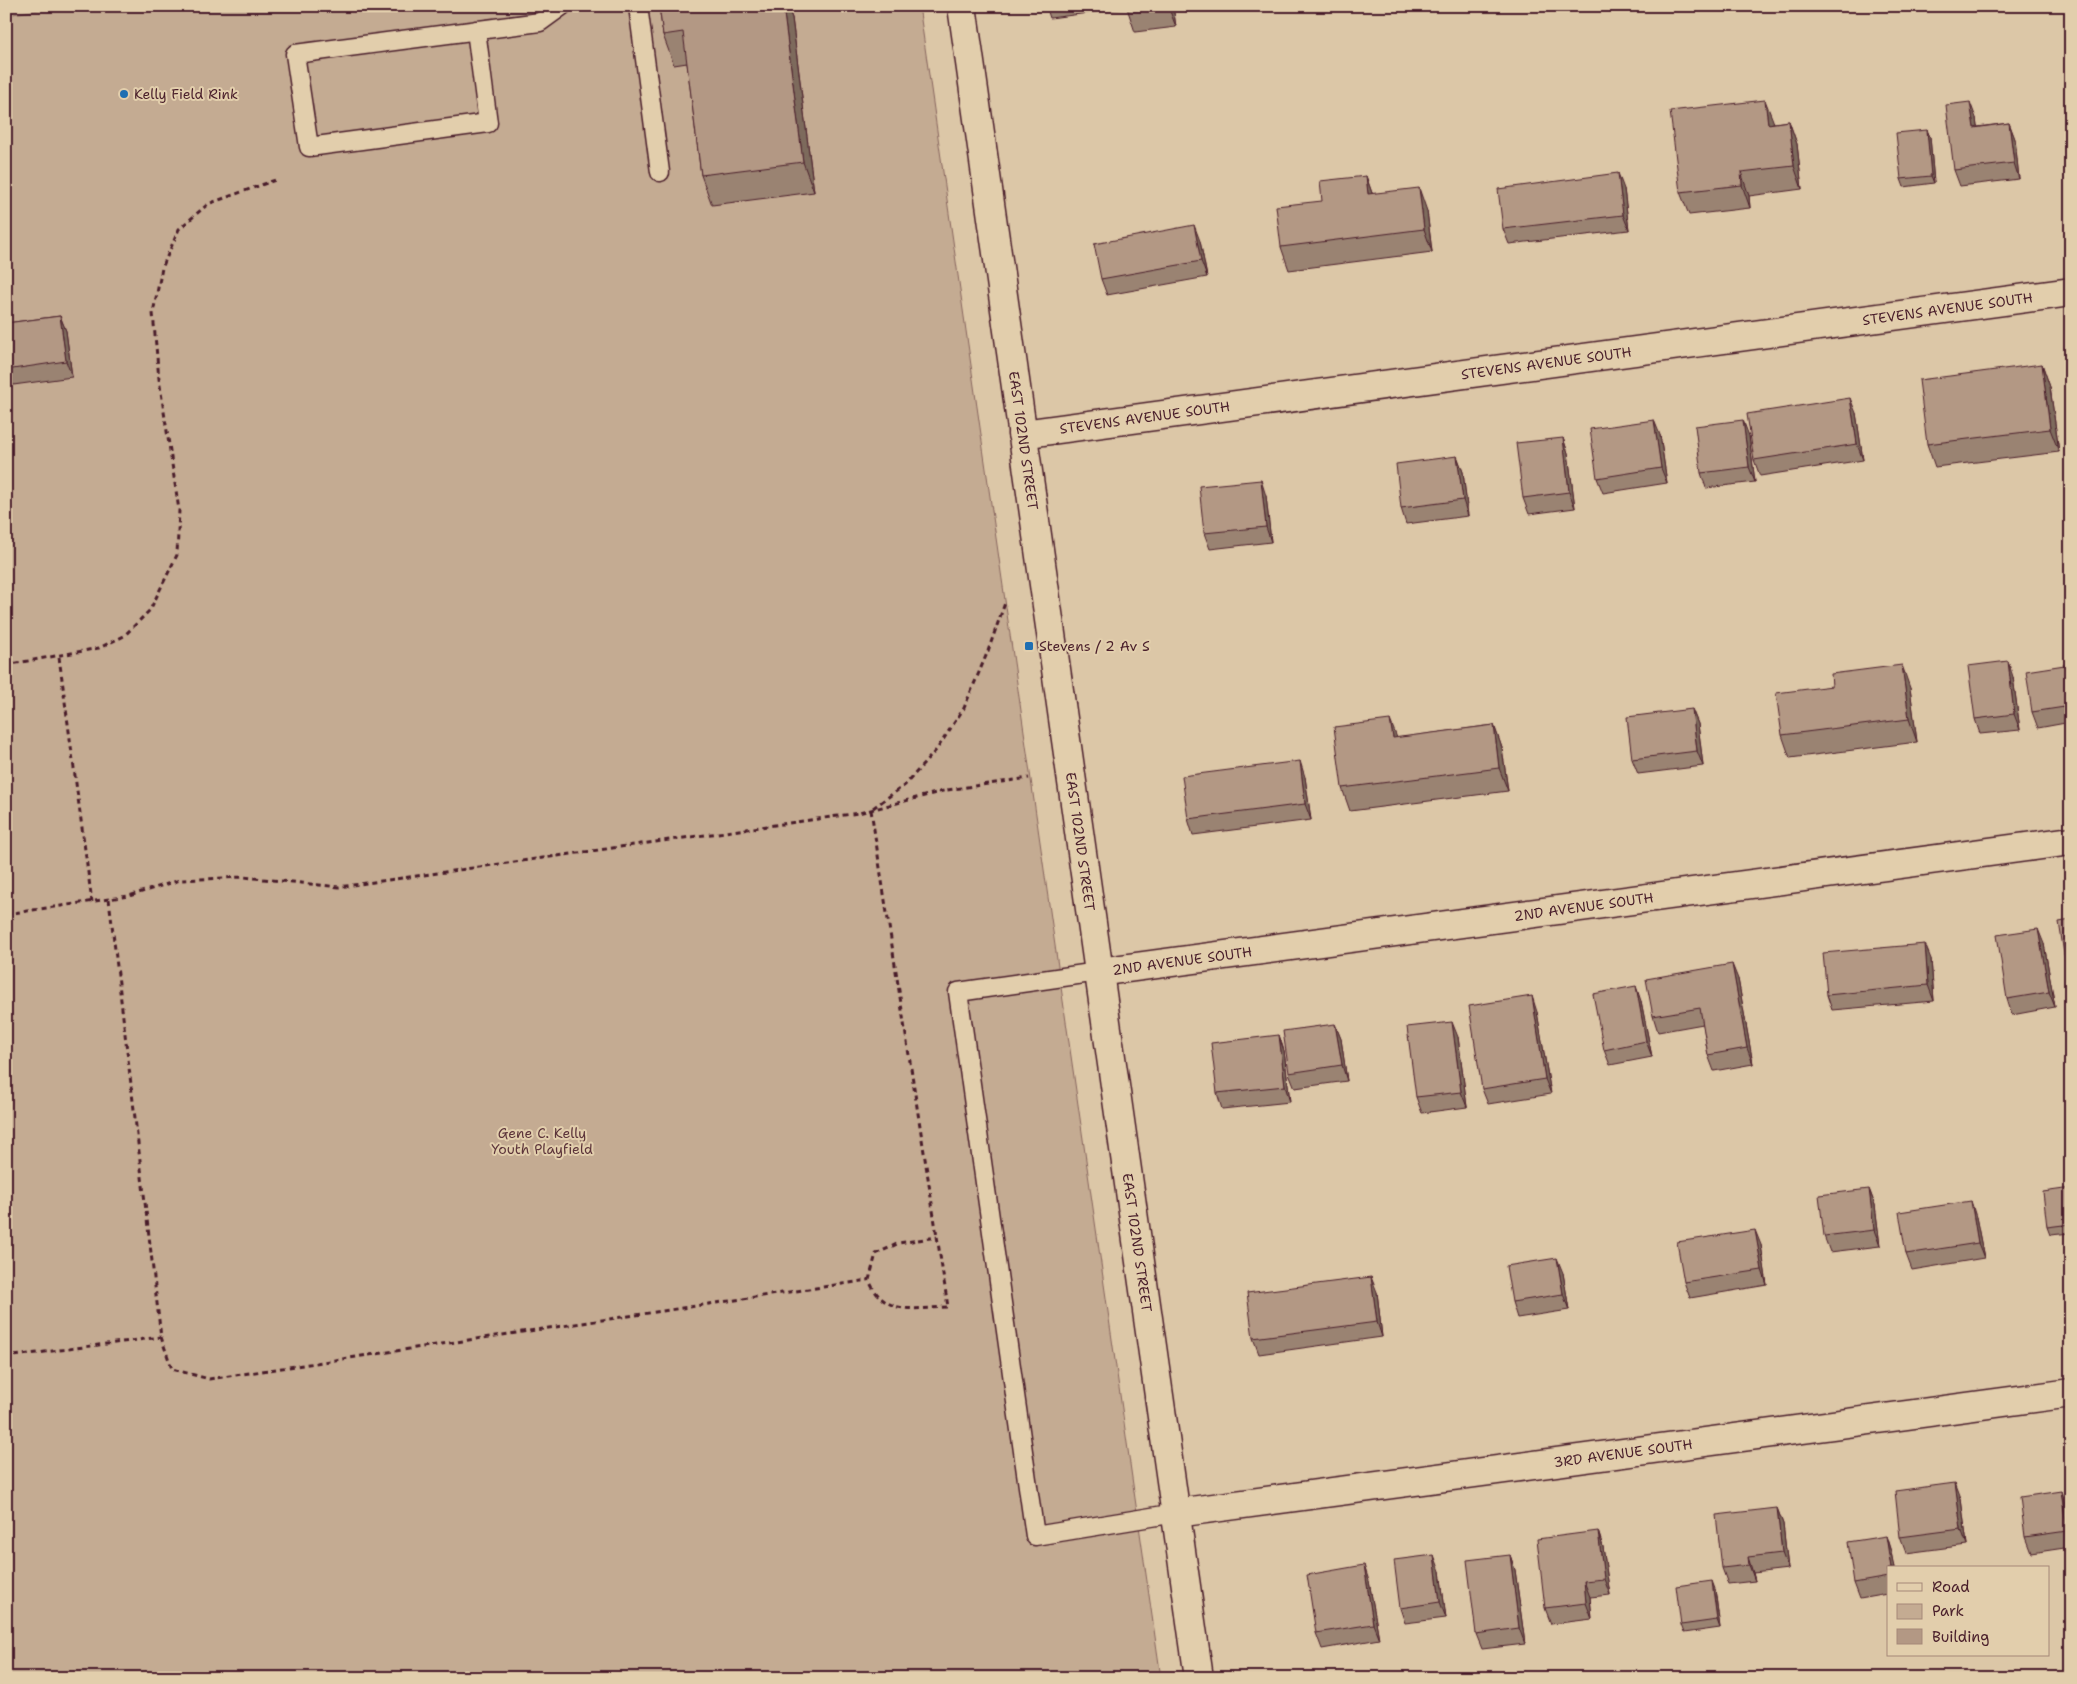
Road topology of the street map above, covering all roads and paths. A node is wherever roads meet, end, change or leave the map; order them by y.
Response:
1 (562, 6) edge
2 (638, 6) edge
3 (962, 6) edge
4 (476, 30) junction
5 (660, 172) dead end
6 (278, 179) dead end
7 (2071, 292) edge
8 (1022, 434) junction
9 (1005, 603) dead end
10 (59, 657) junction
11 (6, 664) edge
12 (1029, 778) dead end
13 (871, 810) junction
14 (2071, 841) edge
15 (109, 899) junction
16 (92, 902) junction
17 (6, 914) edge
18 (1098, 972) junction
19 (937, 1237) junction
20 (869, 1280) junction
21 (161, 1337) junction
22 (6, 1357) edge
23 (2071, 1393) edge
24 (1176, 1514) junction
25 (1199, 1678) edge

1 - 4 lane
2 - 5 lane
3 - 8 street, EAST 102ND STREET
4 - 4 lane
6 - 10 path
7 - 8 street, STEVENS AVENUE SOUTH
8 - 18 street, EAST 102ND STREET
9 - 13 path
10 - 11 path
10 - 16 path
12 - 13 path
13 - 15 path
13 - 19 path
14 - 18 street, 2ND AVENUE SOUTH
15 - 16 path
15 - 21 path
16 - 17 path
18 - 24 street, EAST 102ND STREET
18 - 24 lane
19 - 20 path
19 - 20 path
20 - 21 path
21 - 22 path
23 - 24 street, 3RD AVENUE SOUTH
24 - 25 street, EAST 102ND STREET

